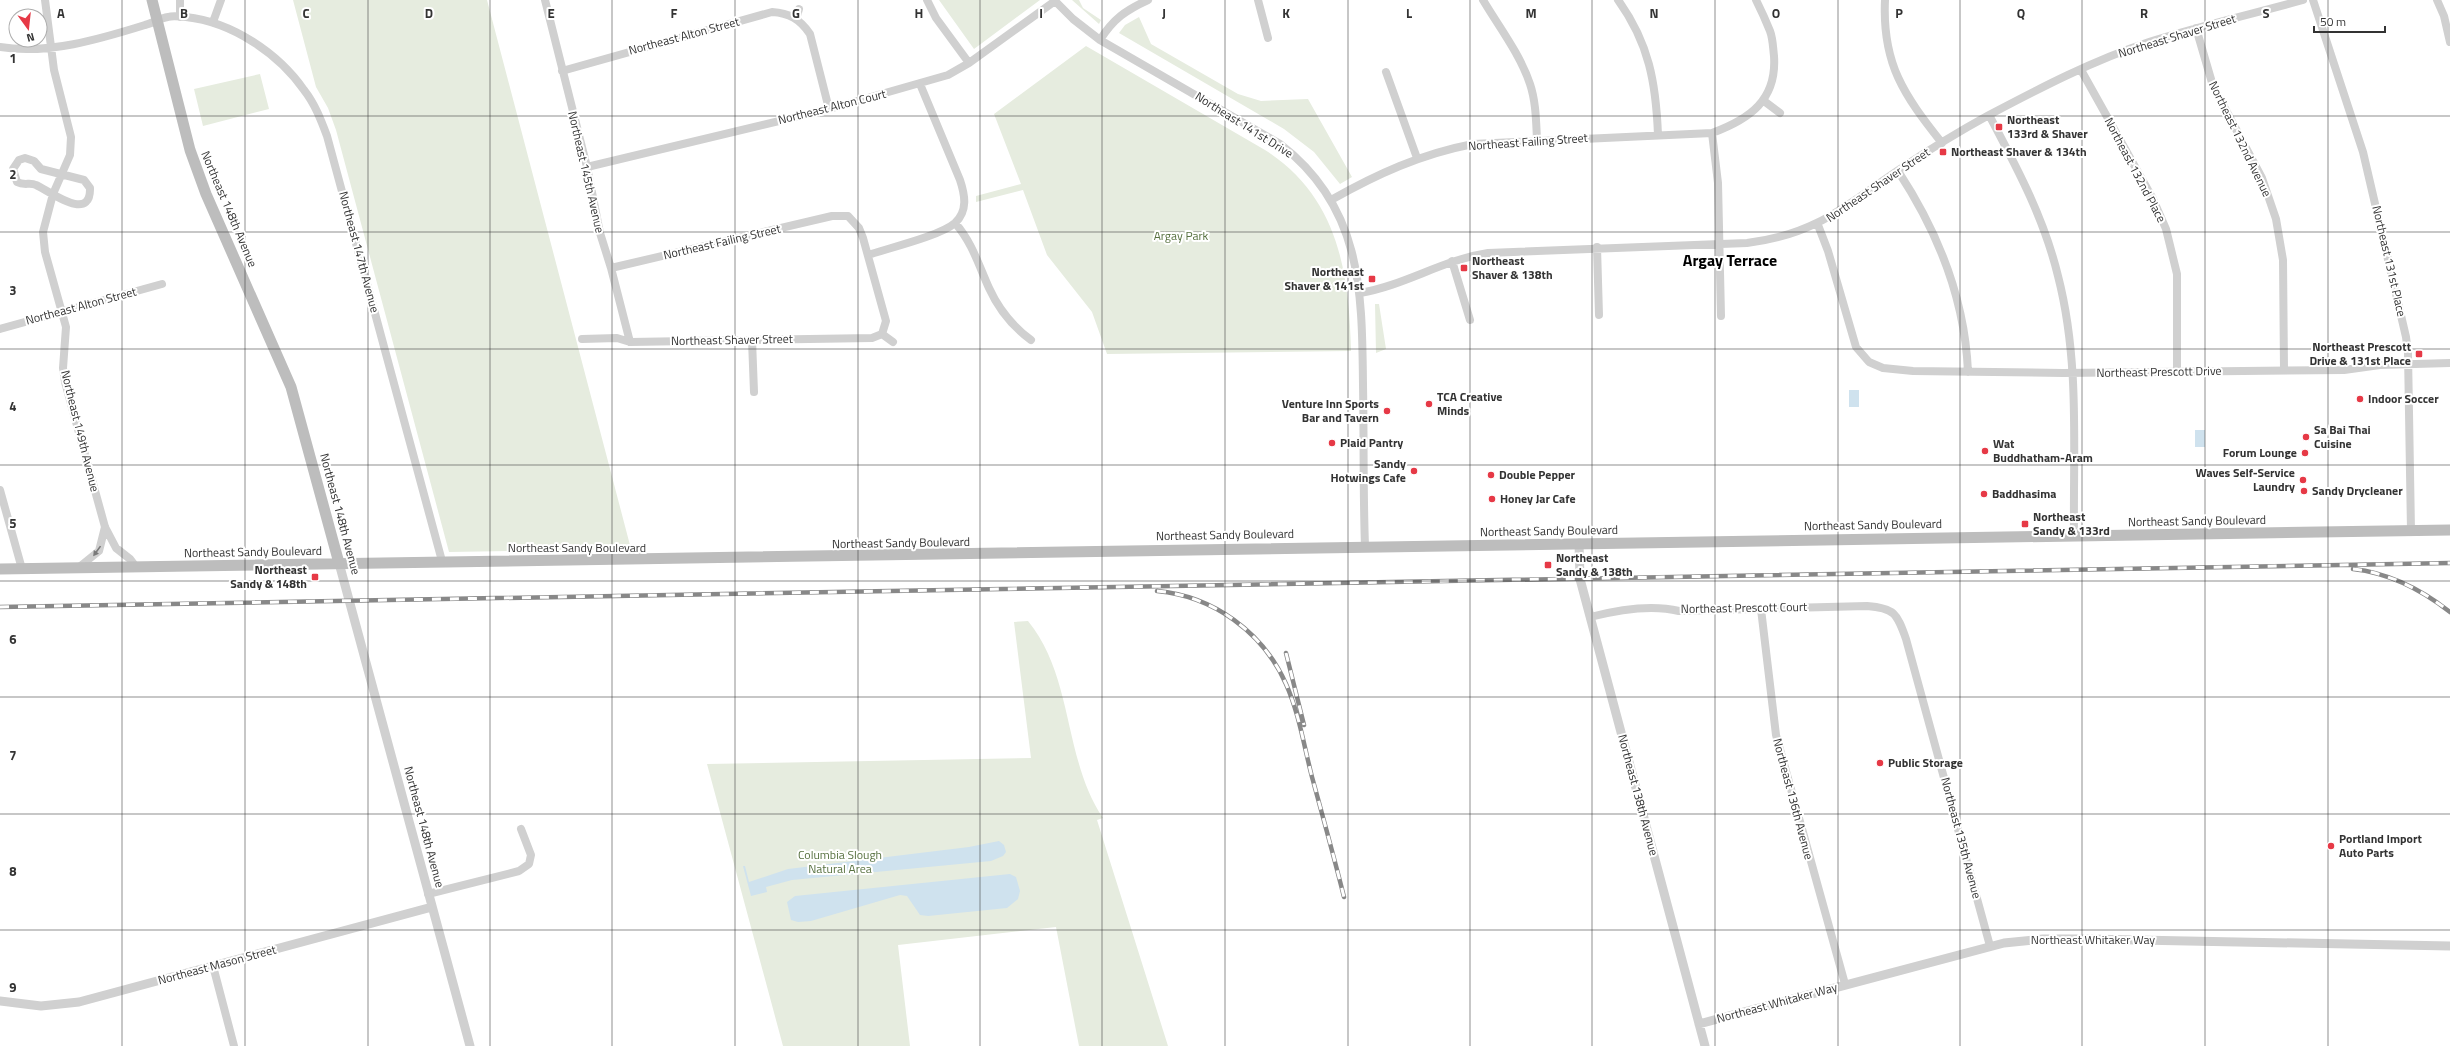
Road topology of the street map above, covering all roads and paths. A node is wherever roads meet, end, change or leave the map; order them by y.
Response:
1 (45, 0) edge
2 (152, 0) edge
3 (180, 0) edge
4 (221, 0) edge
5 (545, 0) edge
6 (927, 0) edge
7 (1054, 0) edge
8 (1148, 0) edge
9 (1258, 0) edge
10 (1483, 0) edge
11 (1618, 0) edge
12 (1756, 0) edge
13 (1885, 0) edge
14 (2303, 0) edge
15 (2313, 0) edge
16 (2437, 0) edge
17 (799, 9) dead end
18 (180, 17) junction
19 (796, 18) junction
20 (157, 20) junction
21 (213, 22) junction
22 (2196, 28) junction
23 (1268, 38) dead end
24 (1100, 40) junction
25 (2450, 42) edge
26 (0, 47) edge
27 (51, 49) junction
28 (970, 63) junction
29 (2081, 70) junction
30 (562, 71) junction
31 (1386, 72) dead end
32 (920, 84) junction
33 (1764, 100) junction
34 (829, 108) junction
35 (1780, 114) dead end
36 (1989, 115) junction
37 (1712, 133) junction
38 (1658, 135) junction
39 (1537, 139) junction
40 (1942, 143) junction
41 (1417, 158) junction
42 (588, 166) junction
43 (1898, 171) junction
44 (62, 173) junction
45 (52, 194) junction
46 (1331, 200) junction
47 (955, 223) junction
48 (1818, 225) junction
49 (1720, 244) junction
50 (1596, 247) junction
51 (868, 255) junction
52 (1452, 261) junction
53 (611, 268) junction
54 (162, 284) dead end
55 (1360, 293) junction
56 (62, 312) junction
57 (1599, 316) dead end
58 (1721, 316) dead end
59 (1470, 320) dead end
60 (0, 328) edge
61 (882, 334) junction
62 (582, 339) dead end
63 (752, 340) junction
64 (1031, 340) dead end
65 (630, 342) junction
66 (893, 342) dead end
67 (2450, 363) edge
68 (2408, 364) junction
69 (2284, 370) junction
70 (2177, 371) junction
71 (1968, 372) junction
72 (2073, 373) junction
73 (754, 392) dead end
74 (0, 490) edge
75 (105, 527) junction
76 (2450, 530) edge
77 (2411, 531) junction
78 (2074, 535) junction
79 (1579, 543) junction
80 (1364, 546) junction
81 (442, 562) junction
82 (339, 563) junction
83 (136, 567) junction
84 (78, 568) junction
85 (0, 569) edge
86 (22, 569) junction
87 (1761, 609) junction
88 (1897, 616) joint
89 (1590, 617) junction
90 (521, 829) dead end
91 (428, 894) junction
92 (432, 907) junction
93 (1990, 946) junction
94 (2450, 946) edge
95 (213, 966) junction
96 (1845, 984) junction
97 (0, 1001) edge
98 (1699, 1024) junction
99 (234, 1046) edge
100 (470, 1046) edge
101 (1705, 1046) edge

1 - 27 street, Northeast 149th Avenue
2 - 20 main road, Northeast 148th Avenue
3 - 18 street
4 - 21 street
5 - 30 street, Northeast 145th Avenue
6 - 28 street
7 - 24 street, Northeast 141st Drive
7 - 28 street, Northeast Alton Court
8 - 24 street
9 - 23 street
10 - 39 street
11 - 38 street
12 - 33 street
13 - 40 street
14 - 22 street, Northeast Shaver Street
15 - 68 street, Northeast 131st Place
16 - 25 street
17 - 19 street
18 - 20 street, Northeast 147th Avenue
18 - 21 street, Northeast 147th Avenue
19 - 30 street, Northeast Alton Street
19 - 34 street
20 - 27 street, Northeast 147th Avenue
20 - 82 main road, Northeast 148th Avenue
21 - 81 street, Northeast 147th Avenue
22 - 29 street, Northeast Shaver Street
22 - 69 street, Northeast 132nd Avenue
24 - 46 street, Northeast 141st Drive
26 - 27 street, Northeast 147th Avenue
27 - 44 street, Northeast 149th Avenue
28 - 32 street, Northeast Alton Court
29 - 36 street, Northeast Shaver Street
29 - 70 street, Northeast 132nd Place
30 - 42 street, Northeast 145th Avenue
31 - 41 street
32 - 34 street, Northeast Alton Court
32 - 47 street
33 - 35 street
33 - 37 street
34 - 42 street, Northeast Alton Court
36 - 40 street, Northeast Shaver Street
36 - 72 street
37 - 38 street, Northeast Failing Street
37 - 49 street
38 - 39 street, Northeast Failing Street
39 - 41 street, Northeast Failing Street
40 - 43 street, Northeast Shaver Street
41 - 46 street, Northeast Failing Street
42 - 53 street, Northeast 145th Avenue
43 - 48 street, Northeast Shaver Street
43 - 71 street
44 - 45 street, Northeast 149th Avenue
44 - 45 street
44 - 45 street
45 - 56 street, Northeast 149th Avenue
46 - 55 street, Northeast 141st Drive
47 - 51 street
47 - 64 street
48 - 49 street, Northeast Shaver Street
48 - 71 street, Northeast Prescott Drive
49 - 50 street, Northeast Shaver Street
49 - 58 street
50 - 52 street, Northeast Shaver Street
50 - 57 street
51 - 53 street, Northeast Failing Street
51 - 61 street
52 - 55 street, Northeast Shaver Street
52 - 59 street
53 - 65 street, Northeast 145th Avenue
54 - 56 street, Northeast Alton Street
55 - 80 street, Northeast 141st Drive
56 - 60 street, Northeast Alton Street
56 - 75 street, Northeast 149th Avenue
61 - 63 street, Northeast Shaver Street
61 - 66 street
62 - 65 street, Northeast Shaver Street
63 - 65 street, Northeast Shaver Street
63 - 73 street
67 - 68 street, Northeast Prescott Drive
68 - 69 street, Northeast Prescott Drive
68 - 77 street, Northeast 131st Place
69 - 70 street, Northeast Prescott Drive
70 - 72 street, Northeast Prescott Drive
71 - 72 street, Northeast Prescott Drive
72 - 78 street
74 - 86 street
75 - 83 street, Northeast 149th Avenue
75 -> 84 street, Northeast 149th Avenue
76 - 77 main road, Northeast Sandy Boulevard
77 - 78 main road, Northeast Sandy Boulevard
78 - 79 main road, Northeast Sandy Boulevard
79 - 80 main road, Northeast Sandy Boulevard
79 - 89 street, Northeast 138th Avenue
80 - 81 main road, Northeast Sandy Boulevard
81 - 82 main road, Northeast Sandy Boulevard
82 - 83 main road, Northeast Sandy Boulevard
82 - 91 street, Northeast 148th Avenue
83 - 84 main road, Northeast Sandy Boulevard
84 - 86 main road, Northeast Sandy Boulevard
85 - 86 main road, Northeast Sandy Boulevard
87 - 88 street, Northeast Prescott Court
87 - 89 street, Northeast Prescott Court
87 - 96 street, Northeast 136th Avenue
88 - 93 street, Northeast 135th Avenue
89 - 98 street, Northeast 138th Avenue
90 - 91 street
91 - 92 street, Northeast 148th Avenue
92 - 95 street, Northeast Mason Street
92 - 100 street, Northeast 148th Avenue
93 - 94 street, Northeast Whitaker Way
93 - 96 street, Northeast Whitaker Way
95 - 97 street, Northeast Mason Street
95 - 99 street
96 - 98 street, Northeast Whitaker Way
98 - 101 street, Northeast 138th Avenue

